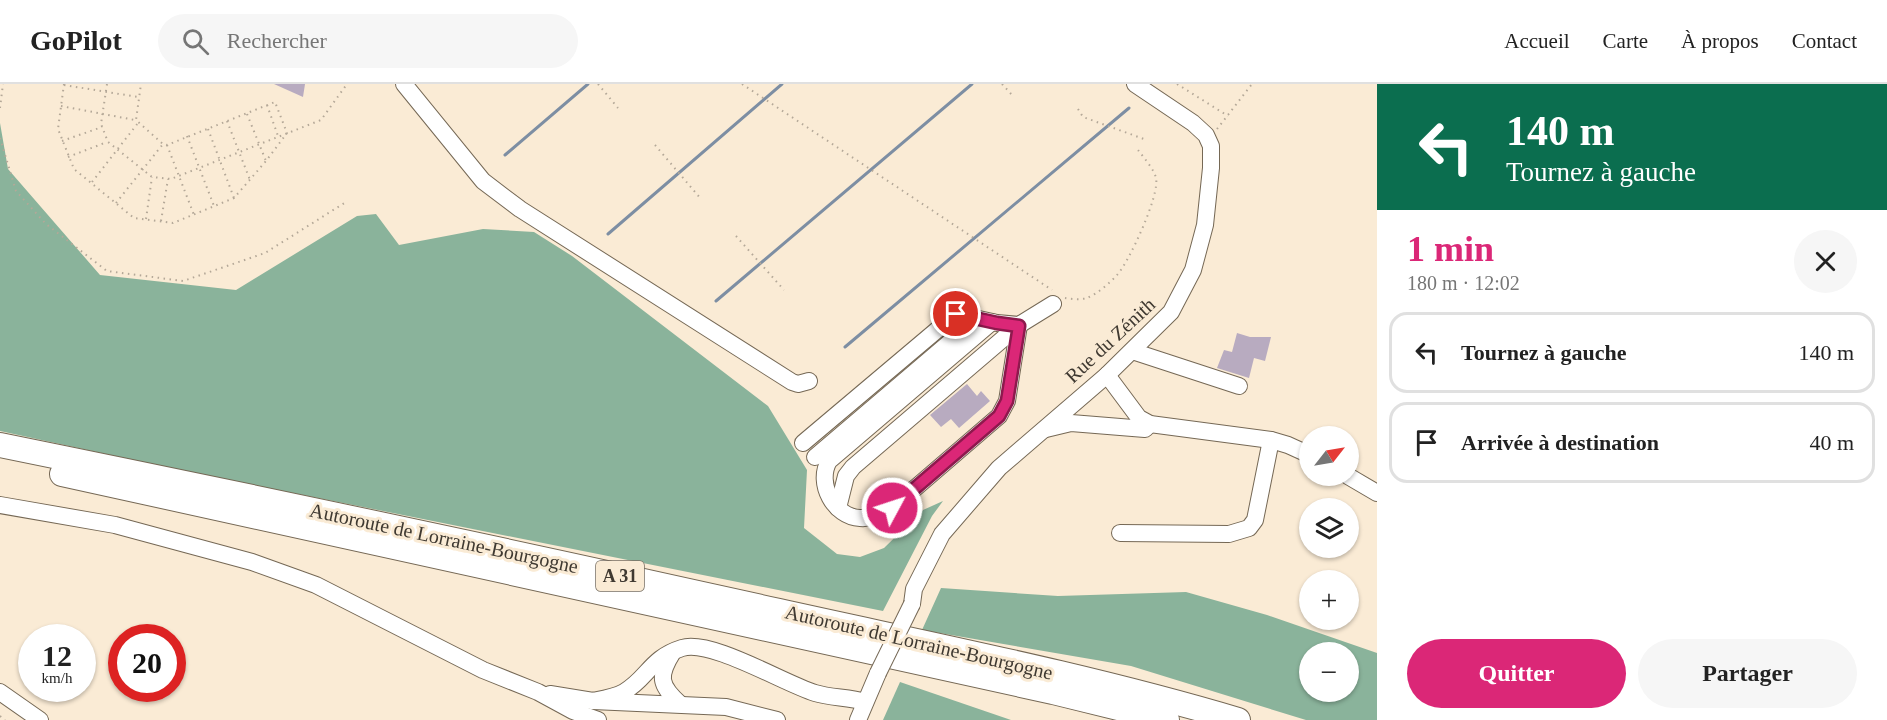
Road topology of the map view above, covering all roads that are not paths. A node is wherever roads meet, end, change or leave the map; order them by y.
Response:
1 (404, 84) edge
2 (1135, 84) edge
3 (1058, 298) road end
4 (984, 320) junction
5 (1019, 326) junction
6 (1132, 351) junction
7 (1107, 375) junction
8 (809, 381) dead end
9 (1239, 386) dead end
10 (1150, 424) junction
11 (1042, 430) junction
12 (1272, 440) junction
13 (803, 443) dead end
14 (0, 445) edge
15 (1299, 450) edge
16 (815, 457) dead end
17 (0, 461) edge
18 (1359, 482) edge
19 (1377, 493) edge
20 (0, 505) edge
21 (838, 508) junction
22 (1120, 533) dead end
23 (673, 652) junction
24 (0, 692) edge
25 (544, 696) junction
26 (593, 701) junction
27 (678, 712) edge
28 (861, 712) edge
29 (40, 720) edge
30 (598, 720) edge
31 (777, 720) edge
32 (1167, 720) edge
33 (1238, 720) edge

1 - 8 street
2 - 6 street, Rue du Zénith
3 - 5 street
4 - 5 street
4 - 13 street
4 - 16 street
4 - 21 street
5 - 21 street
5 - 21 street
6 - 7 street, Rue du Zénith
6 - 9 street
7 - 10 street
7 - 11 street, Rue du Zénith
10 - 11 street
10 - 12 street
11 - 28 street, Rue du Zénith, bridge
12 - 15 street
12 - 22 street
14 - 33 highway, Autoroute de Lorraine-Bourgogne / A 31
17 - 32 highway, Autoroute de Lorraine-Bourgogne / A 31
18 - 19 street
20 - 25 street
23 - 26 street
23 - 27 street
23 - 28 street
24 - 29 street
25 - 26 street
25 - 27 street
25 - 30 street
26 - 27 street
27 - 31 street

